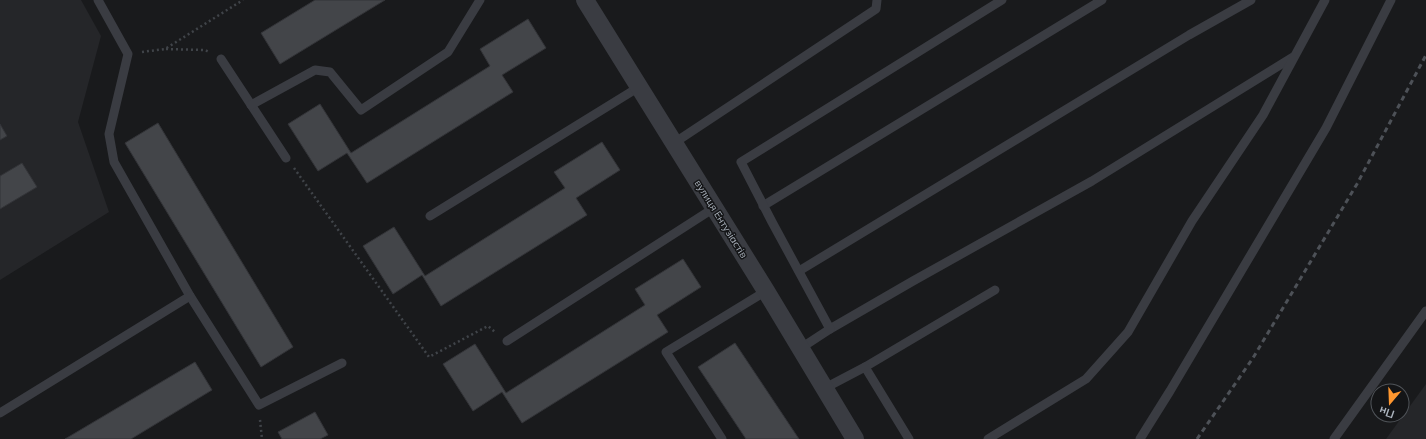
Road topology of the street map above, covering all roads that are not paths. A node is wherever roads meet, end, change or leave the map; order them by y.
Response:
1 (98, 0) edge
2 (480, 0) edge
3 (585, 0) edge
4 (877, 0) edge
5 (1002, 0) edge
6 (1102, 0) edge
7 (1251, 0) edge
8 (1325, 0) edge
9 (1391, 0) edge
10 (1294, 57) junction
11 (221, 59) road end
12 (639, 87) junction
13 (251, 105) junction
14 (674, 143) junction
15 (286, 158) road end
16 (763, 206) junction
17 (714, 208) junction
18 (430, 216) dead end
19 (799, 271) junction
20 (995, 290) dead end
21 (766, 291) junction
22 (190, 296) junction
23 (1426, 311) edge
24 (830, 329) junction
25 (507, 341) road end
26 (801, 348) junction
27 (342, 363) dead end
28 (865, 367) junction
29 (825, 388) junction
30 (0, 413) edge
31 (722, 439) edge
32 (855, 439) edge
33 (909, 439) edge
34 (988, 439) edge
35 (1140, 439) edge
36 (1334, 439) edge

1 - 22 lane
2 - 13 lane
3 - 12 street, вулиця Ентузіастів
4 - 14 lane
5 - 16 lane
6 - 16 lane
7 - 19 lane
8 - 10 lane
9 - 35 lane
10 - 24 lane
10 - 34 lane
11 - 13 lane
12 - 14 street, вулиця Ентузіастів
12 - 18 lane
13 - 15 lane
14 - 17 street, вулиця Ентузіастів
16 - 19 lane
17 - 21 street, вулиця Ентузіастів
17 - 25 lane
19 - 24 lane
20 - 28 lane
21 - 26 street, вулиця Ентузіастів
21 - 31 lane
22 - 27 lane
22 - 30 lane
23 - 36 lane
24 - 26 lane
26 - 29 street, вулиця Ентузіастів
28 - 29 lane
28 - 33 lane
29 - 32 street, вулиця Ентузіастів

